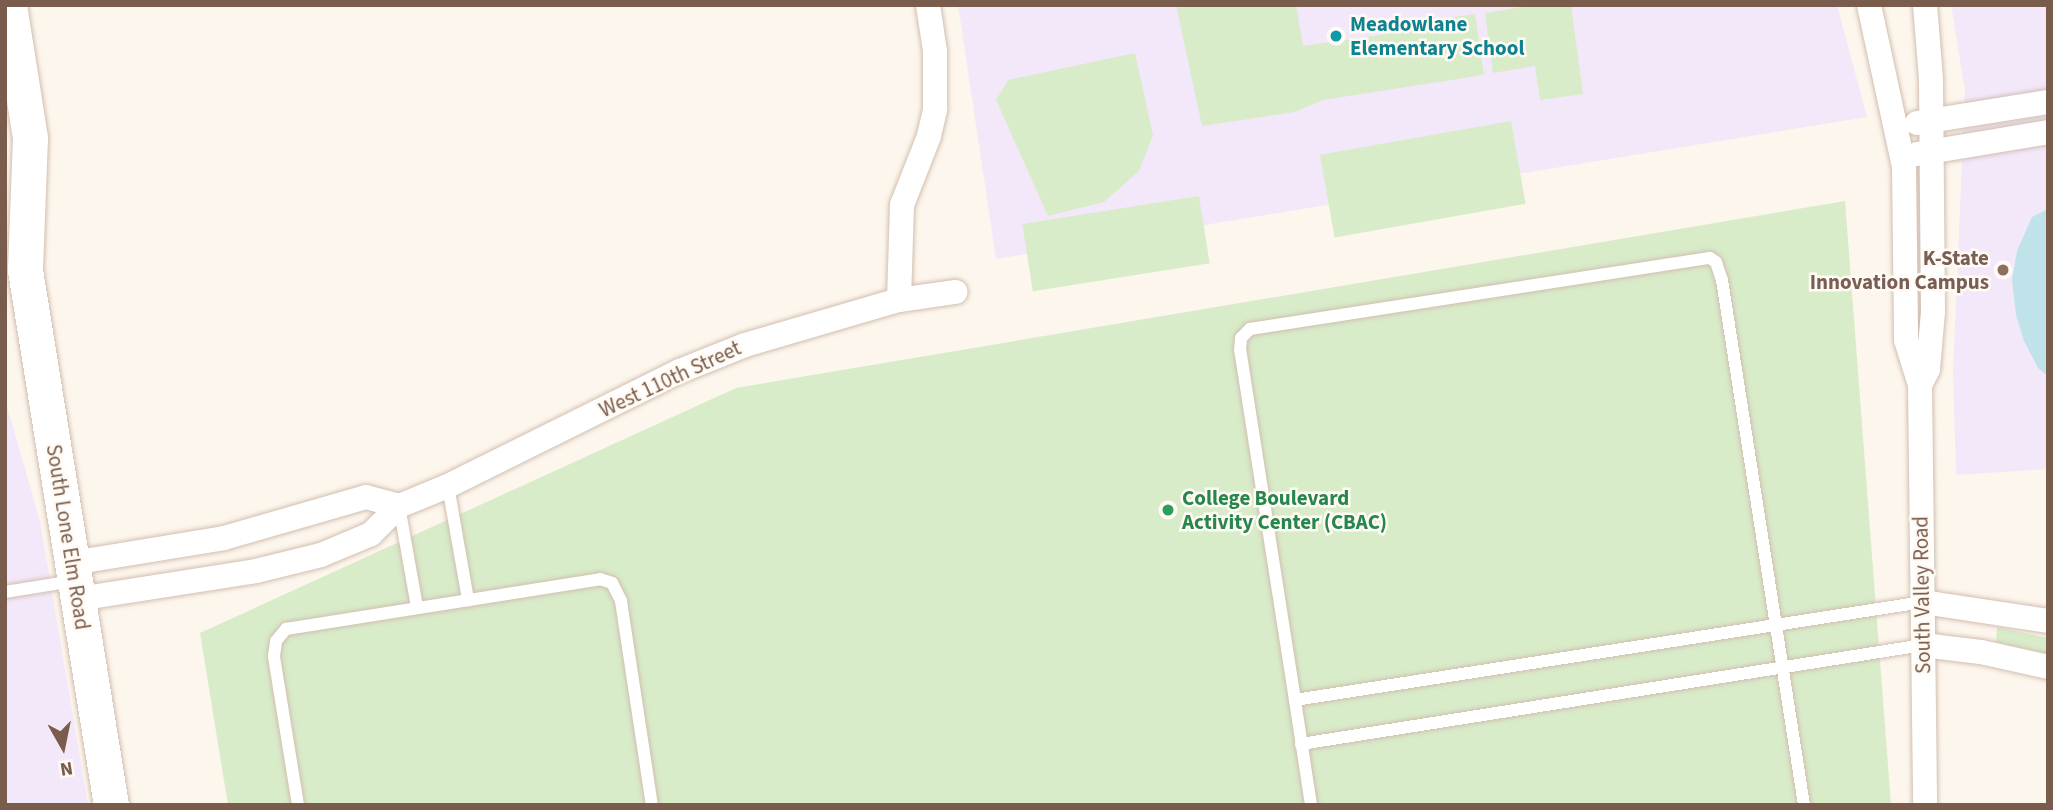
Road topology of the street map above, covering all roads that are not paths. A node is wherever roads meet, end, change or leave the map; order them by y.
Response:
1 (9, 5) edge
2 (928, 5) edge
3 (1869, 5) edge
4 (1925, 5) edge
5 (2048, 102) edge
6 (1931, 121) junction
7 (1896, 125) junction
8 (2048, 132) edge
9 (1932, 152) junction
10 (1902, 156) junction
11 (5, 224) edge
12 (26, 270) junction
13 (955, 292) dead end
14 (899, 300) junction
15 (1920, 385) junction
16 (448, 486) junction
17 (399, 506) junction
18 (75, 581) junction
19 (5, 592) edge
20 (468, 600) junction
21 (1923, 602) junction
22 (417, 607) junction
23 (2048, 621) edge
24 (1776, 624) junction
25 (1923, 645) junction
26 (1784, 667) junction
27 (2048, 667) edge
28 (1295, 700) junction
29 (1301, 744) junction
30 (111, 805) edge
31 (298, 805) edge
32 (652, 805) edge
33 (1311, 805) edge
34 (1804, 805) edge
35 (1925, 805) edge

1 - 12 street, South Lone Elm Road
2 - 14 street
3 - 7 street, South Valley Road
4 - 6 street, South Valley Road
5 - 6 street
6 - 7 street
6 - 9 street, South Valley Road
7 - 10 street, South Valley Road
8 - 9 street
9 - 10 street
9 - 15 street, South Valley Road
10 - 15 street, South Valley Road
11 - 12 street, South Lone Elm Road
12 - 18 street, South Lone Elm Road
13 - 14 street, West 110th Street
14 - 16 street, West 110th Street
15 - 21 street, South Valley Road
16 - 17 street, West 110th Street
16 - 20 lane
17 - 18 street
17 - 18 street, West 110th Street
17 - 22 lane
18 - 19 lane
18 - 30 street, South Lone Elm Road
20 - 22 lane
20 - 32 lane
21 - 23 street
21 - 24 lane
21 - 25 street, South Valley Road
22 - 31 lane
24 - 26 lane
24 - 28 lane
24 - 28 lane
25 - 26 lane
25 - 27 street
25 - 35 street, South Valley Road
26 - 29 lane
26 - 34 lane
28 - 29 lane
29 - 33 lane

